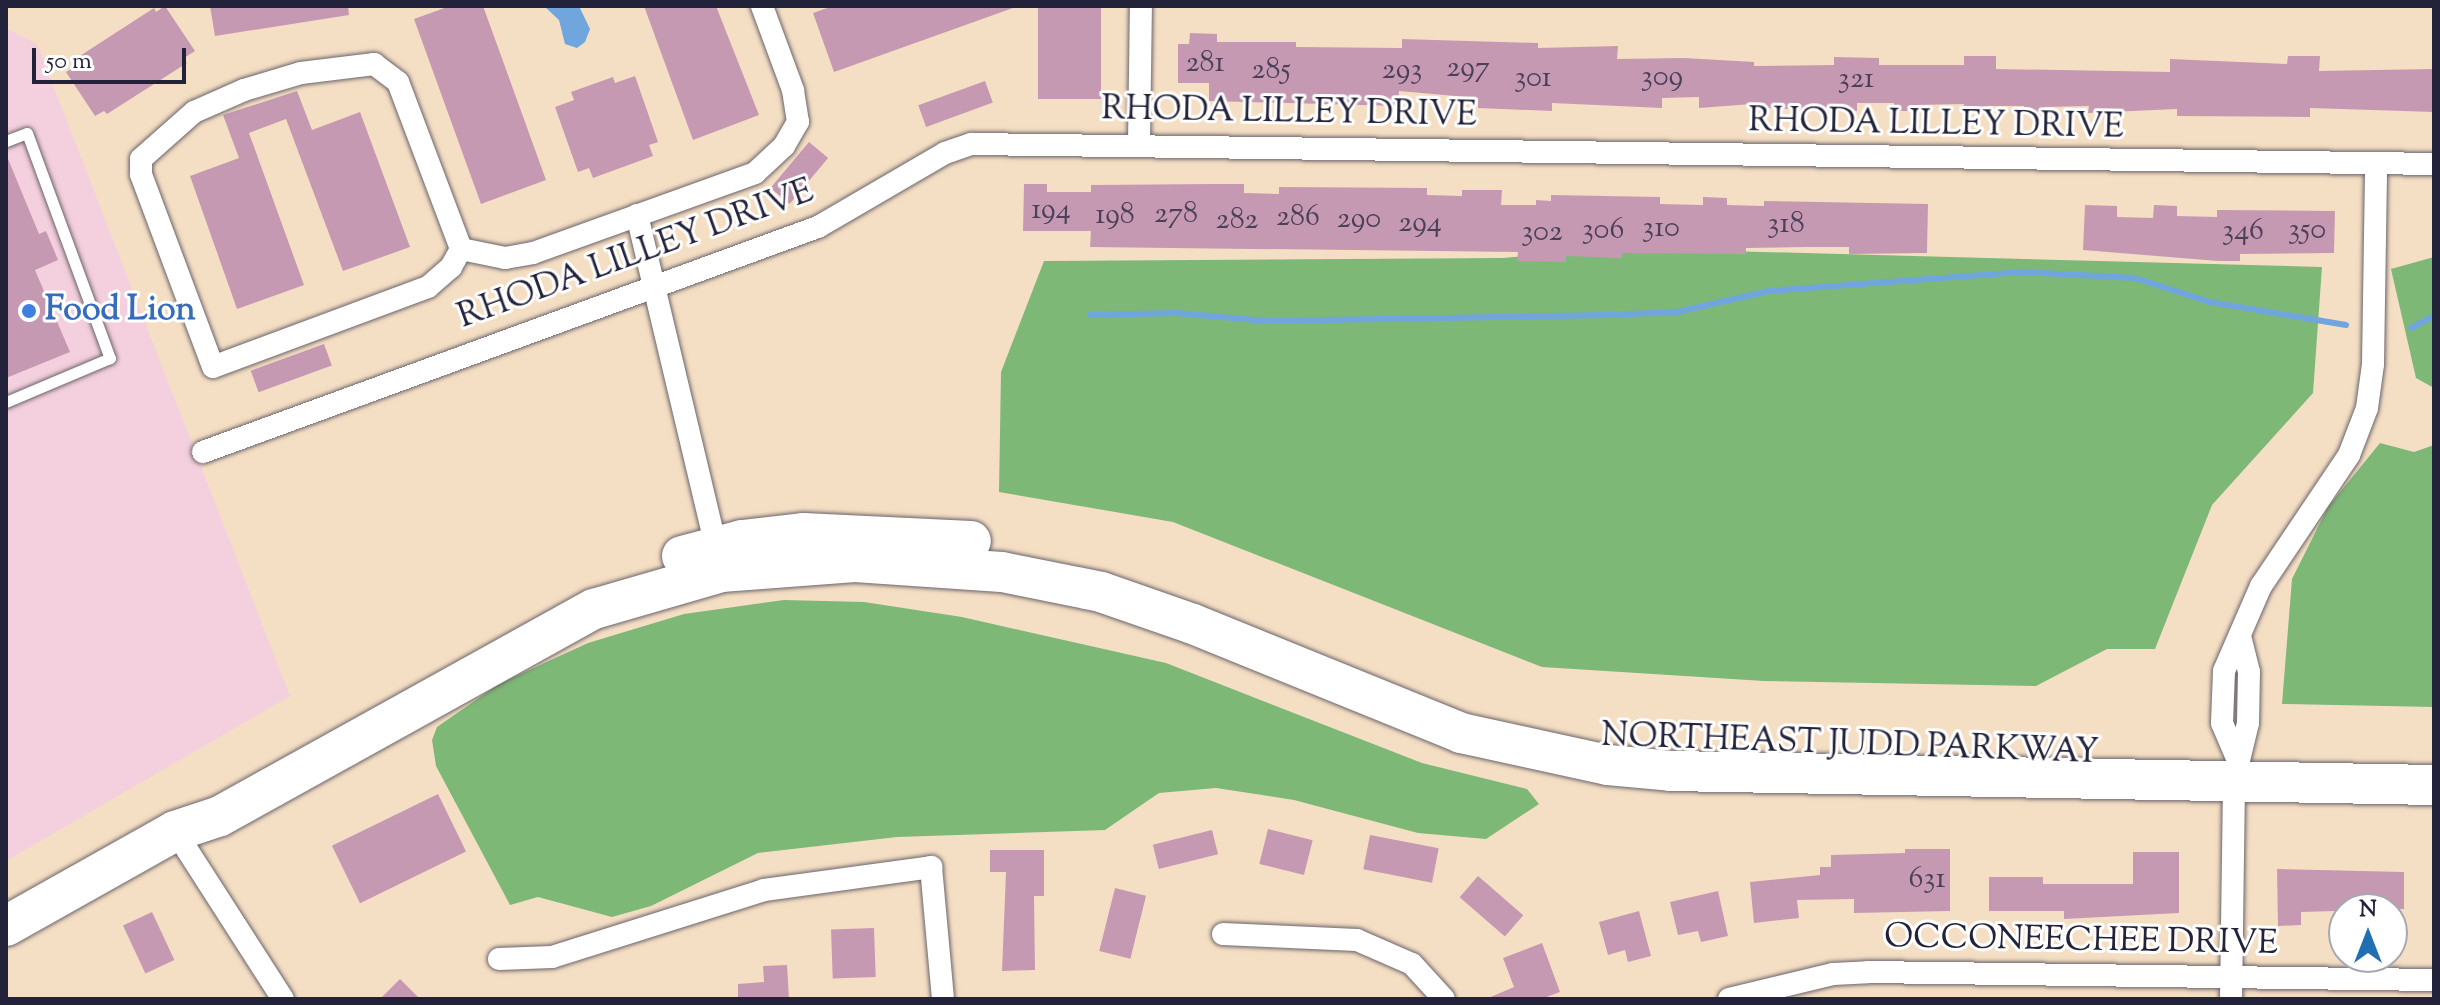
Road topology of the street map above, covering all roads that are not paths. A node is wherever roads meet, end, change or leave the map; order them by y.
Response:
1 (762, 6) edge
2 (1141, 6) edge
3 (6, 141) edge
4 (1139, 144) junction
5 (2434, 164) edge
6 (2376, 167) junction
7 (637, 215) junction
8 (461, 249) junction
9 (655, 285) junction
10 (6, 402) edge
11 (203, 452) dead end
12 (719, 559) junction
13 (2434, 759) edge
14 (2235, 768) junction
15 (2434, 785) edge
16 (175, 831) junction
17 (6, 926) edge
18 (1223, 934) dead end
19 (499, 959) dead end
20 (2232, 976) junction
21 (2434, 980) edge
22 (283, 999) edge
23 (943, 999) edge
24 (1444, 999) edge
25 (1729, 999) edge
26 (2231, 999) edge

1 - 7 street
2 - 4 street
3 - 10 lane
4 - 6 street, RHODA LILLEY DRIVE
4 - 9 street, RHODA LILLEY DRIVE
5 - 6 street, RHODA LILLEY DRIVE
6 - 14 street
7 - 8 street
7 - 9 street
8 - 8 street
9 - 11 street, RHODA LILLEY DRIVE
9 - 12 street
12 - 14 highway, NORTHEAST JUDD PARKWAY
12 - 16 highway, NORTHEAST JUDD PARKWAY
13 - 14 highway, NORTHEAST JUDD PARKWAY
14 - 15 highway, NORTHEAST JUDD PARKWAY
14 - 20 street
16 - 17 highway, NORTHEAST JUDD PARKWAY
16 - 22 street
18 - 24 street
19 - 23 street
20 - 21 street, OCCONEECHEE DRIVE
20 - 25 street, OCCONEECHEE DRIVE
20 - 26 street

